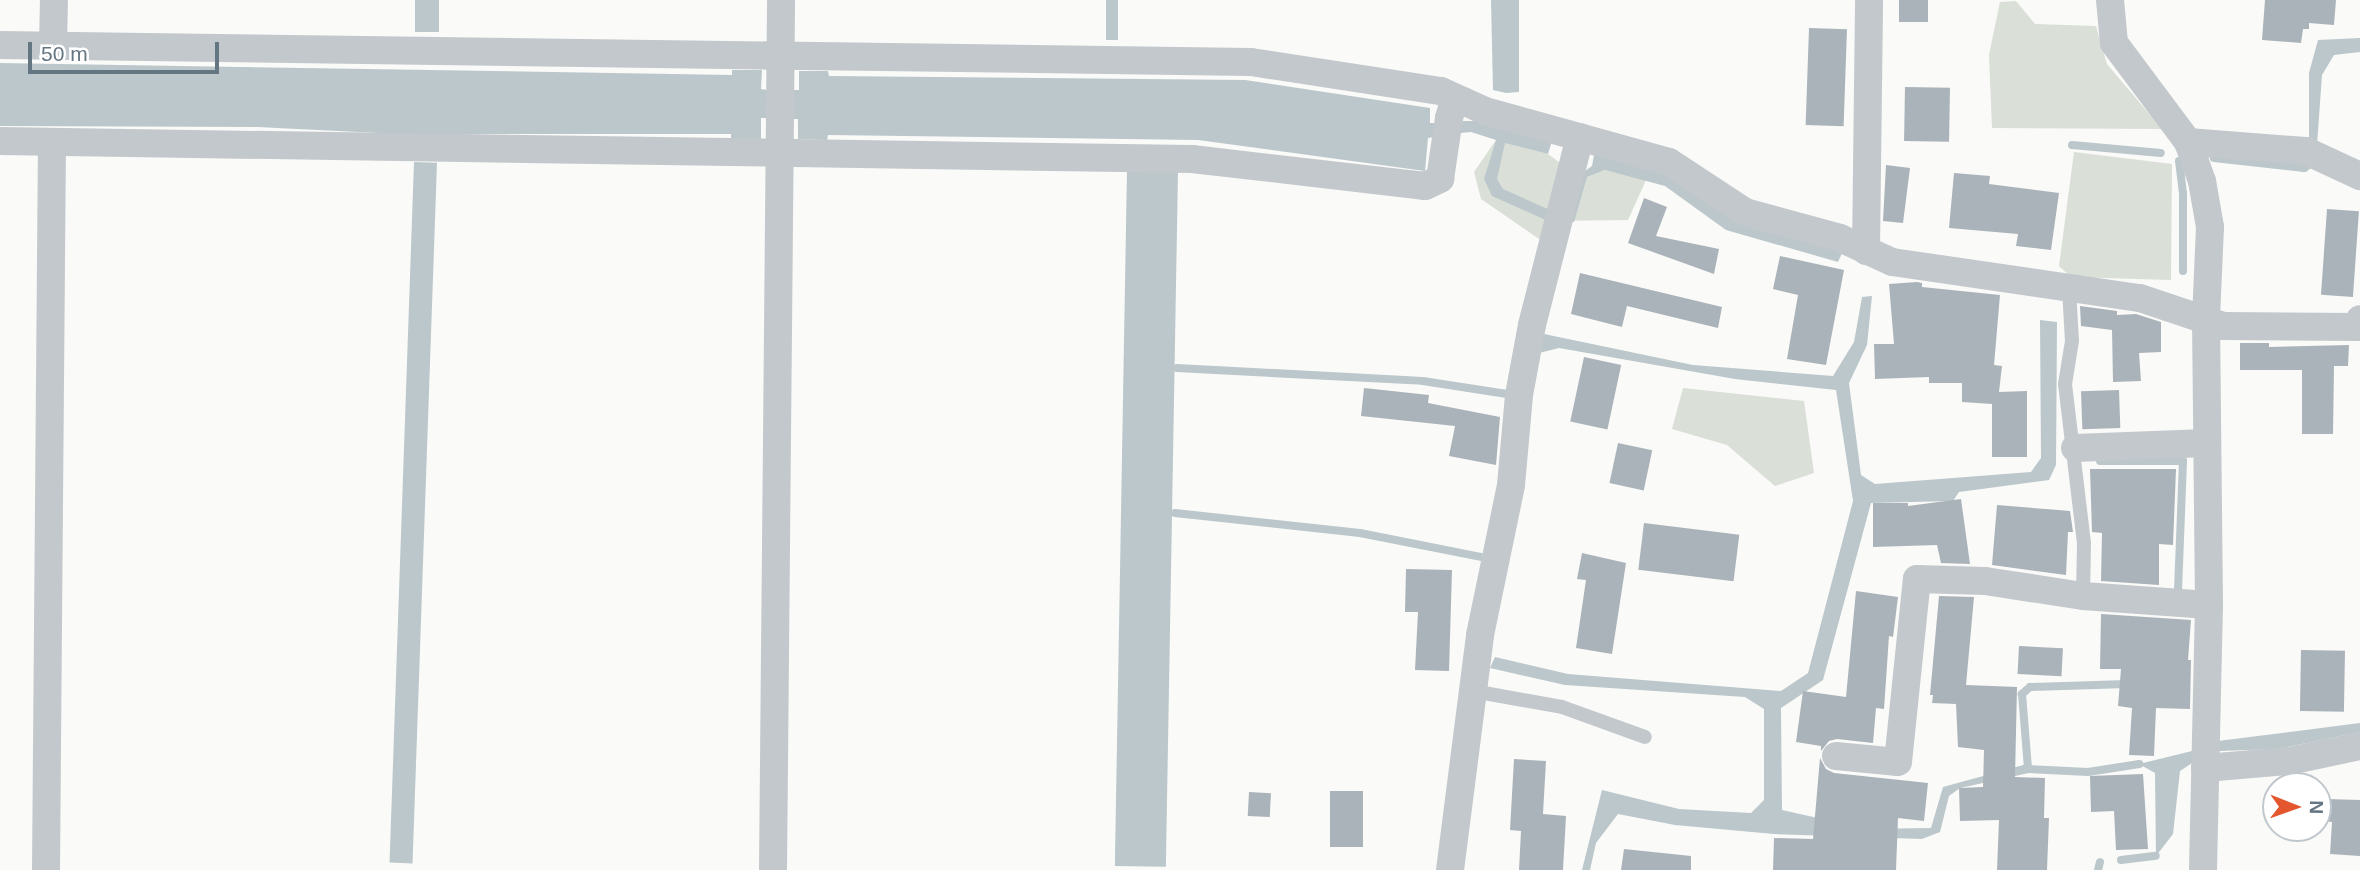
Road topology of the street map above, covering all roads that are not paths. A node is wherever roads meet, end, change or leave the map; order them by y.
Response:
1 (54, 0) edge
2 (781, 0) edge
3 (1869, 0) edge
4 (2110, 0) edge
5 (0, 46) edge
6 (53, 46) junction
7 (780, 55) junction
8 (1453, 120) junction
9 (1580, 137) junction
10 (0, 141) edge
11 (52, 142) junction
12 (2189, 142) junction
13 (779, 152) junction
14 (2360, 176) edge
15 (1866, 251) junction
16 (2069, 288) junction
17 (2206, 318) junction
18 (2360, 319) edge
19 (2207, 443) junction
20 (2074, 448) junction
21 (2082, 596) junction
22 (2209, 605) junction
23 (1473, 691) junction
24 (1646, 737) dead end
25 (2360, 746) edge
26 (1836, 756) dead end
27 (2205, 768) junction
28 (46, 870) edge
29 (773, 870) edge
30 (1450, 870) edge
31 (2203, 870) edge

1 - 6 street
2 - 7 street
3 - 15 street
4 - 12 street
5 - 6 street
6 - 7 street
7 - 8 street
7 - 13 street
8 - 9 street
8 - 13 street
9 - 15 street
9 - 23 street
10 - 11 street
11 - 13 street
11 - 28 street
12 - 14 street
12 - 17 street
13 - 29 street
15 - 16 street
16 - 17 street
16 - 20 lane
17 - 18 street
17 - 19 street
19 - 20 street
19 - 22 street
20 - 21 lane
21 - 22 street
21 - 26 street
22 - 27 street
23 - 24 lane
23 - 30 street
25 - 27 street
27 - 31 street

